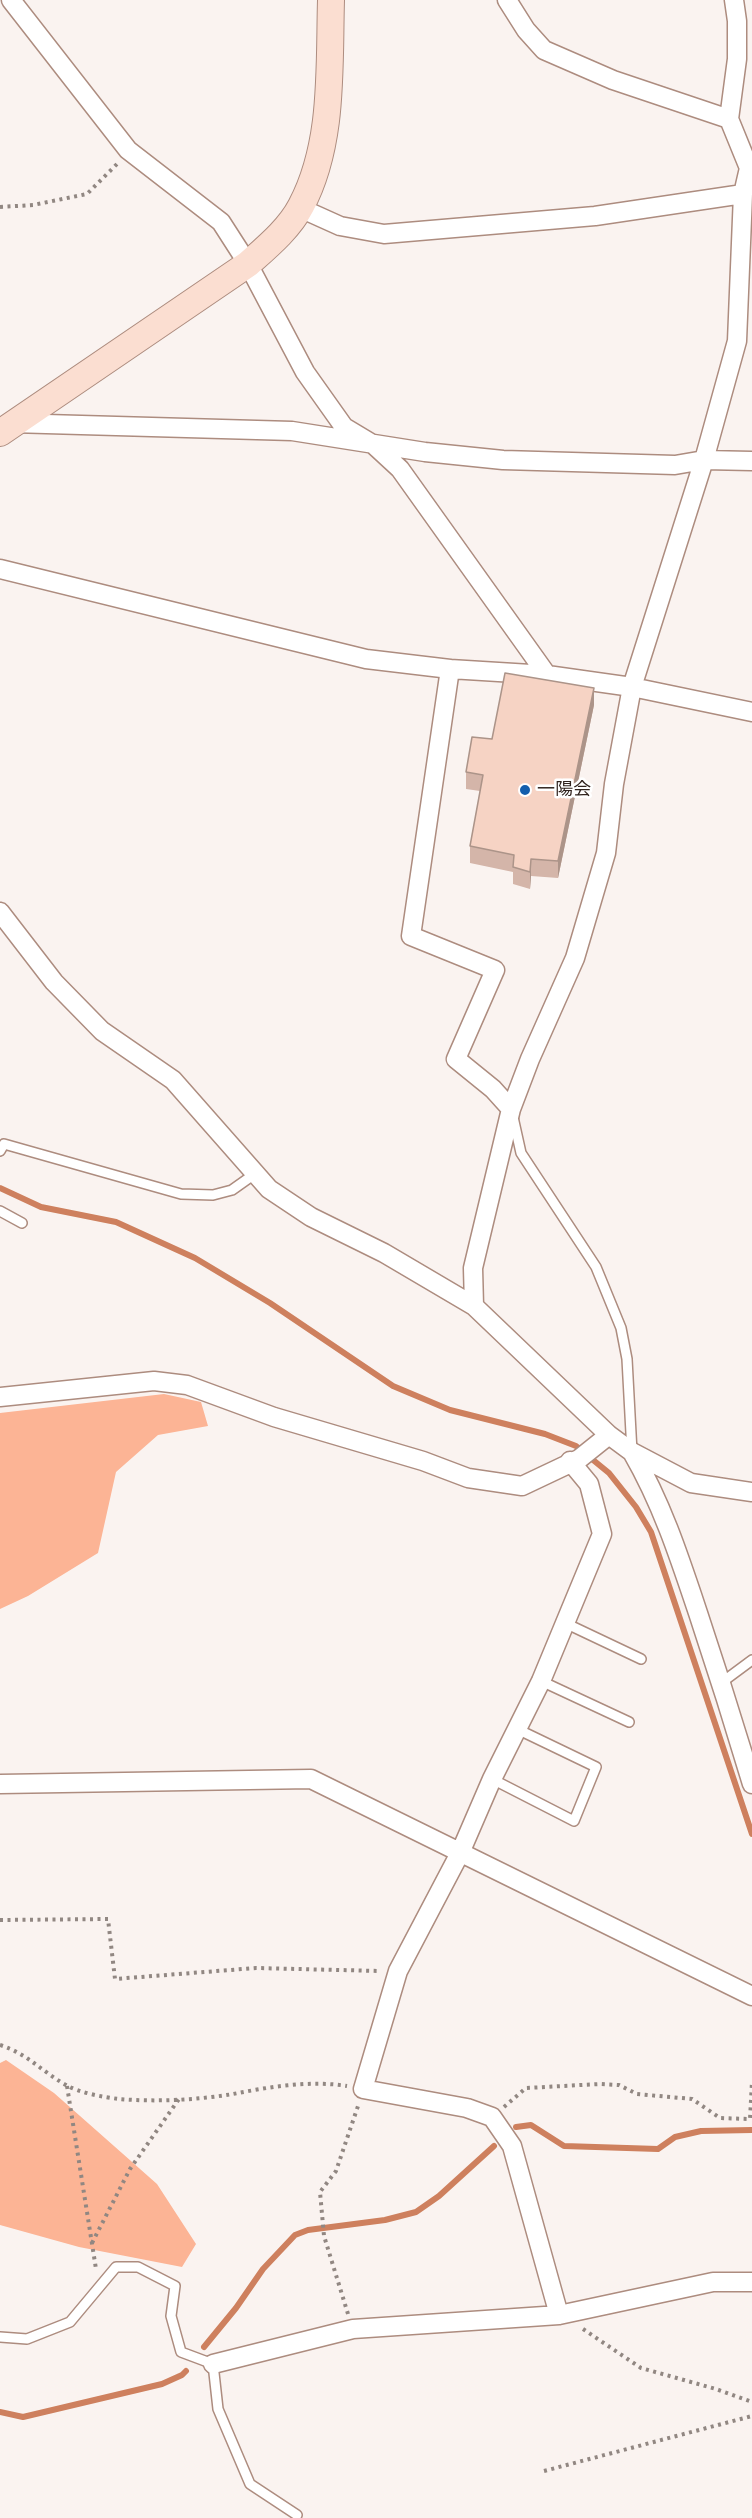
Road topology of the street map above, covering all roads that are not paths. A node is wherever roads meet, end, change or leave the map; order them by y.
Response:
1 (11, 0) edge
2 (331, 0) edge
3 (507, 0) edge
4 (734, 0) edge
5 (745, 23) edge
6 (729, 119) junction
7 (750, 168) edge
8 (743, 195) junction
9 (300, 208) junction
10 (248, 264) junction
11 (4, 426) edge
12 (374, 445) junction
13 (704, 460) junction
14 (752, 461) edge
15 (0, 568) edge
16 (450, 669) junction
17 (547, 675) junction
18 (632, 687) junction
19 (752, 712) edge
20 (0, 912) edge
21 (511, 1109) junction
22 (0, 1151) edge
23 (256, 1173) junction
24 (0, 1211) edge
25 (22, 1223) dead end
26 (474, 1306) junction
27 (0, 1397) edge
28 (602, 1441) junction
29 (632, 1452) junction
30 (575, 1460) junction
31 (751, 1494) edge
32 (565, 1623) junction
33 (641, 1659) dead end
34 (752, 1660) edge
35 (541, 1681) junction
36 (721, 1683) junction
37 (629, 1722) dead end
38 (517, 1729) junction
39 (492, 1779) junction
40 (0, 1784) edge
41 (752, 1784) edge
42 (460, 1852) junction
43 (752, 1996) edge
44 (752, 2282) edge
45 (559, 2315) junction
46 (0, 2337) edge
47 (213, 2364) junction
48 (297, 2515) dead end

1 - 10 street
2 - 9 street
3 - 6 street
4 - 5 street
5 - 6 street
6 - 7 street
7 - 8 street
8 - 9 street
8 - 13 street
9 - 10 street
10 - 11 street
10 - 12 street
11 - 12 street
12 - 13 street
12 - 17 street
13 - 14 street
13 - 18 street
15 - 16 street
16 - 17 street
16 - 21 street
17 - 18 street
18 - 19 street
18 - 21 street
20 - 23 street
21 - 26 street
21 - 29 lane
22 - 23 lane
23 - 26 street
24 - 25 lane
26 - 28 street
27 - 30 street
28 - 29 street
28 - 30 street
29 - 31 street
29 - 36 street
30 - 32 street
32 - 33 lane
32 - 35 street
34 - 36 lane
35 - 37 lane
35 - 38 street
36 - 41 street
38 - 39 street
38 - 39 lane
39 - 42 street
40 - 42 street
42 - 43 street
42 - 45 street
44 - 45 street
45 - 47 street
46 - 47 lane
47 - 48 lane

